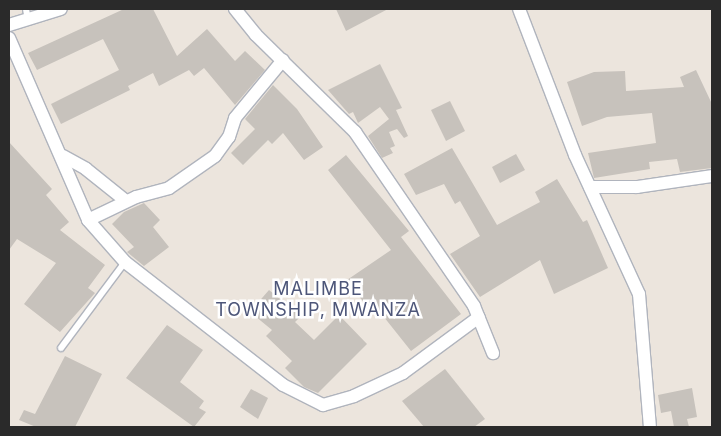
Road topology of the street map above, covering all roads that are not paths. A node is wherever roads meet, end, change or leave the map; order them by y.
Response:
1 (61, 9) edge
2 (235, 9) edge
3 (519, 9) edge
4 (27, 14) edge
5 (9, 25) edge
6 (9, 38) edge
7 (283, 60) junction
8 (63, 156) junction
9 (712, 176) edge
10 (590, 186) junction
11 (126, 202) junction
12 (88, 220) junction
13 (126, 262) junction
14 (479, 317) junction
15 (61, 348) dead end
16 (493, 353) dead end
17 (650, 427) edge

1 - 4 street
2 - 7 street
3 - 10 street
4 - 5 street
6 - 8 street
7 - 11 street
7 - 14 street
8 - 11 street
8 - 12 street
9 - 10 street
10 - 17 street
11 - 12 street
12 - 13 street
13 - 14 street
13 - 15 lane
14 - 16 street

